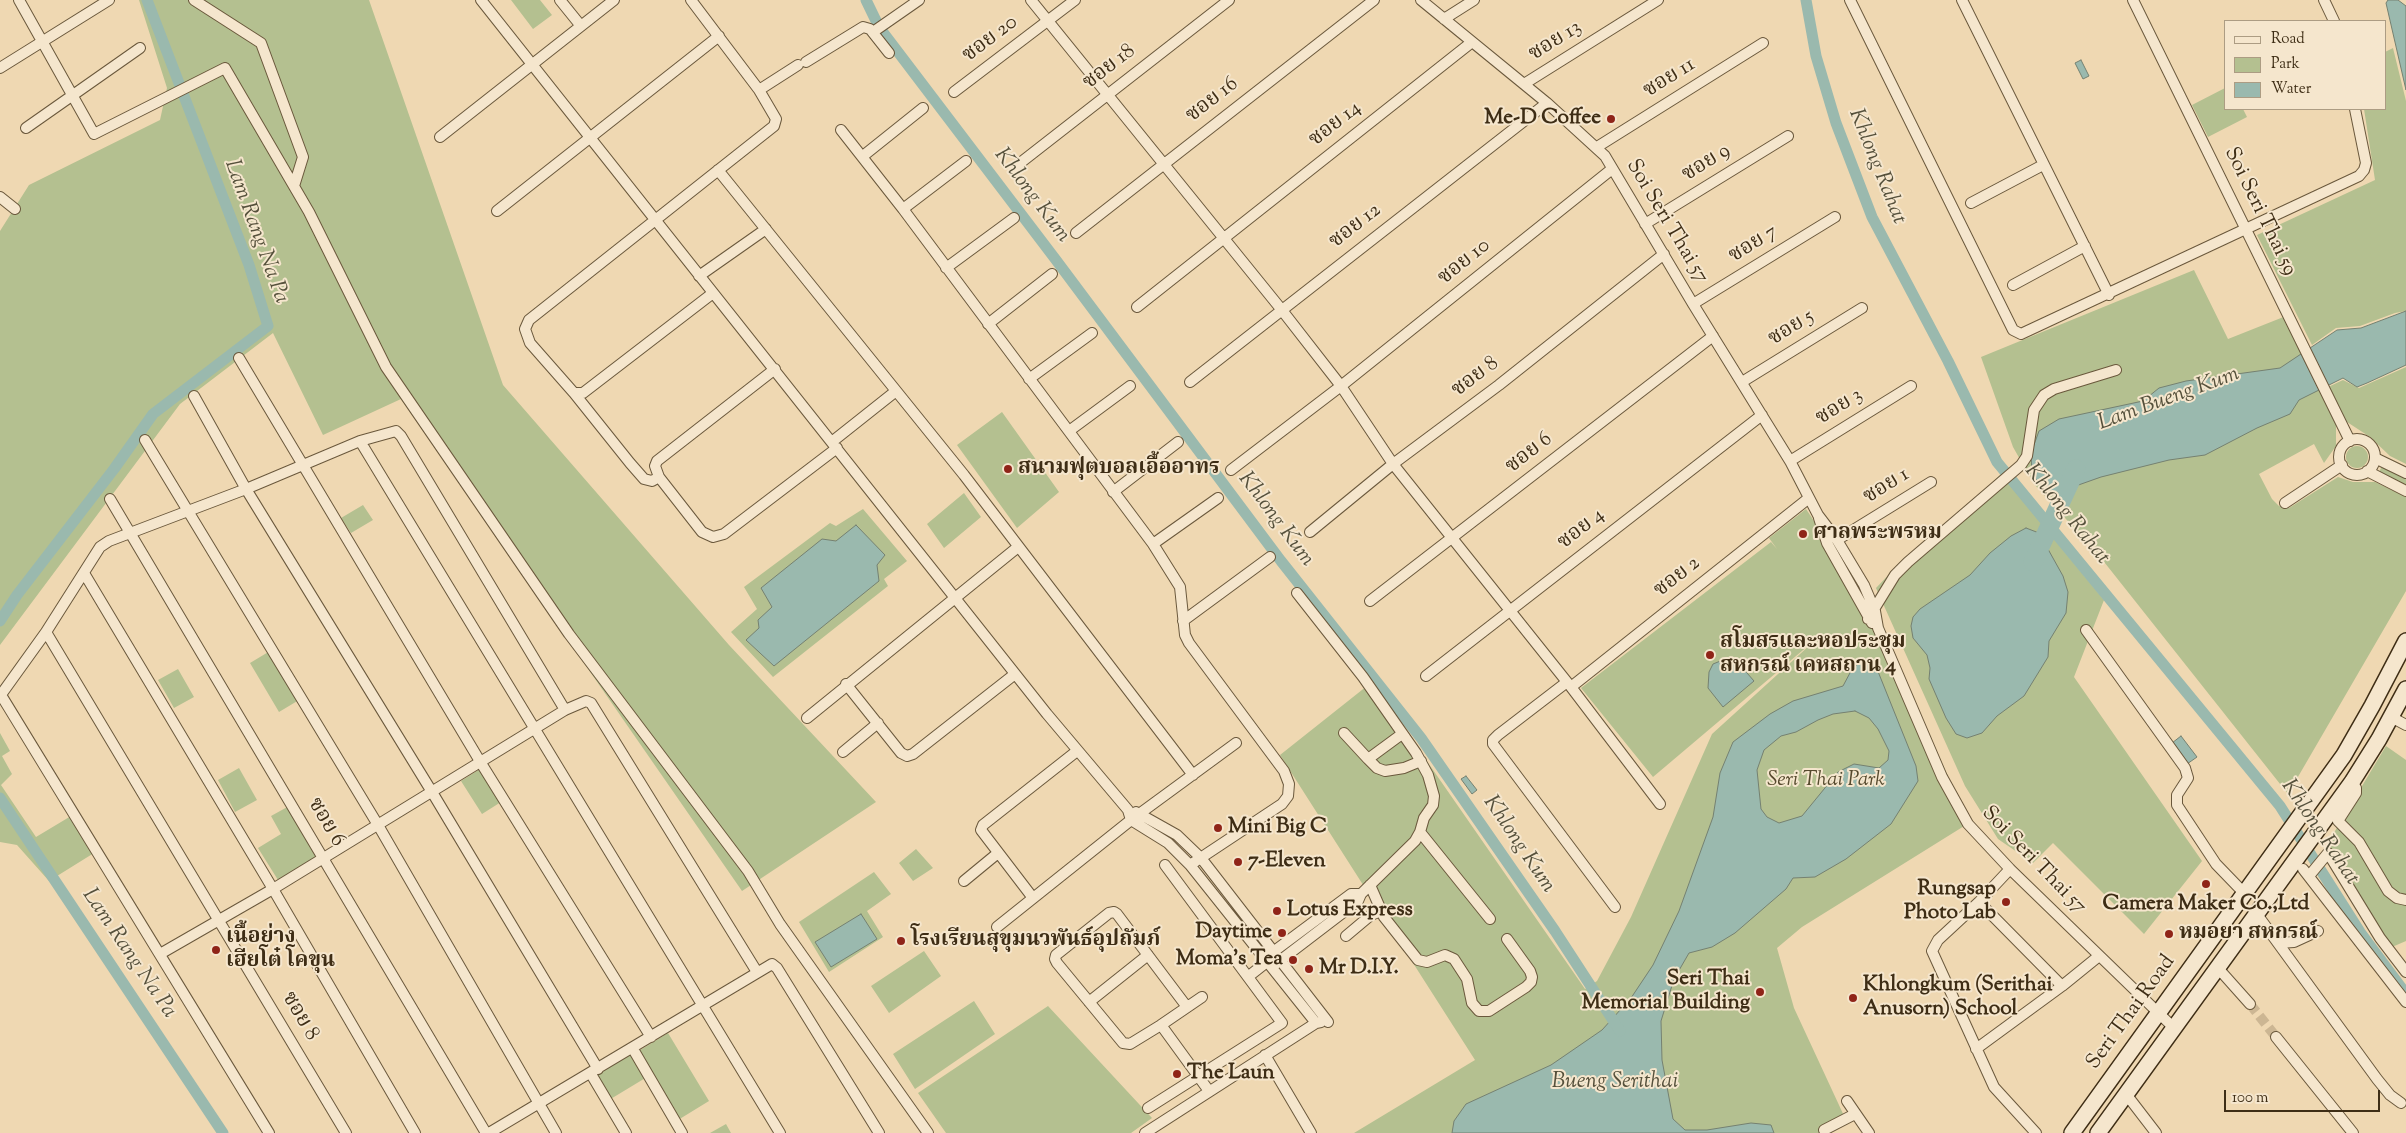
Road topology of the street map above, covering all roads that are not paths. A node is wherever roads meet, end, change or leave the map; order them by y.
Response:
1 (19, 0) edge
2 (110, 0) edge
3 (194, 0) edge
4 (481, 0) edge
5 (560, 0) edge
6 (614, 0) edge
7 (691, 0) edge
8 (919, 0) edge
9 (1031, 0) edge
10 (1075, 0) edge
11 (1229, 0) edge
12 (1374, 0) edge
13 (1421, 0) edge
14 (1474, 0) edge
15 (1658, 0) edge
16 (1850, 0) edge
17 (1962, 0) edge
18 (2133, 0) edge
19 (2324, 0) edge
20 (1444, 19) junction
21 (1049, 20) junction
22 (2334, 20) edge
23 (581, 26) junction
24 (877, 30) junction
25 (719, 36) junction
26 (42, 42) junction
27 (1472, 42) junction
28 (1763, 44) dead end
29 (140, 48) dead end
30 (889, 53) dead end
31 (533, 66) junction
32 (0, 68) edge
33 (1524, 84) junction
34 (759, 90) junction
35 (954, 92) dead end
36 (1108, 93) junction
37 (72, 95) junction
38 (1547, 103) junction
39 (923, 108) dead end
40 (2355, 110) edge
41 (26, 128) dead end
42 (841, 130) dead end
43 (1788, 136) dead end
44 (440, 137) dead end
45 (590, 138) junction
46 (1597, 146) junction
47 (863, 156) junction
48 (966, 161) dead end
49 (1164, 164) junction
50 (2044, 165) junction
51 (1015, 167) dead end
52 (1612, 169) junction
53 (718, 170) junction
54 (294, 186) junction
55 (0, 198) edge
56 (1971, 203) dead end
57 (15, 209) dead end
58 (903, 209) junction
59 (497, 211) dead end
60 (1836, 217) dead end
61 (1014, 218) dead end
62 (655, 220) junction
63 (1645, 224) junction
64 (2247, 229) junction
65 (766, 230) junction
66 (1076, 233) dead end
67 (1224, 238) junction
68 (2085, 246) junction
69 (1664, 254) junction
70 (946, 268) junction
71 (1052, 274) dead end
72 (699, 276) junction
73 (2013, 285) dead end
74 (712, 293) junction
75 (2109, 295) junction
76 (1693, 304) junction
77 (1137, 307) dead end
78 (1862, 308) dead end
79 (1281, 309) junction
80 (988, 324) junction
81 (1092, 333) dead end
82 (1713, 336) junction
83 (240, 358) dead end
84 (775, 369) junction
85 (2116, 370) dead end
86 (1029, 379) junction
87 (1190, 382) dead end
88 (1742, 382) junction
89 (1130, 386) dead end
90 (1341, 386) junction
91 (1911, 386) dead end
92 (896, 391) junction
93 (574, 393) junction
94 (194, 396) dead end
95 (1762, 415) junction
96 (1068, 431) junction
97 (145, 440) dead end
98 (2350, 440) junction
99 (360, 441) junction
100 (1178, 442) dead end
101 (835, 444) junction
102 (2375, 458) junction
103 (1790, 461) junction
104 (1393, 464) junction
105 (302, 465) junction
106 (2342, 465) junction
107 (1231, 470) dead end
108 (2367, 471) junction
109 (2406, 473) edge
110 (659, 477) junction
111 (1931, 482) dead end
112 (246, 489) junction
113 (2406, 490) edge
114 (1113, 492) junction
115 (110, 498) dead end
116 (1218, 498) dead end
117 (1809, 498) junction
118 (2285, 503) dead end
119 (188, 510) junction
120 (1818, 515) junction
121 (1310, 532) dead end
122 (130, 533) junction
123 (1452, 538) junction
124 (1837, 540) junction
125 (1153, 544) junction
126 (1018, 547) junction
127 (1270, 557) dead end
128 (84, 573) junction
129 (1297, 593) dead end
130 (954, 598) junction
131 (1370, 601) dead end
132 (1508, 611) junction
133 (1871, 615) junction
134 (1183, 621) junction
135 (2086, 630) dead end
136 (46, 632) junction
137 (2406, 641) edge
138 (1015, 674) junction
139 (1426, 676) dead end
140 (846, 684) junction
141 (1569, 684) junction
142 (2406, 689) edge
143 (0, 696) edge
144 (565, 710) junction
145 (2391, 717) junction
146 (807, 718) dead end
147 (878, 723) junction
148 (2406, 725) edge
149 (536, 730) junction
150 (1344, 733) dead end
151 (1402, 734) junction
152 (1236, 743) dead end
153 (1077, 751) junction
154 (843, 752) dead end
155 (1368, 759) junction
156 (1421, 761) junction
157 (481, 763) junction
158 (1193, 774) junction
159 (2352, 782) junction
160 (432, 792) junction
161 (1660, 804) dead end
162 (1141, 814) junction
163 (1130, 815) junction
164 (378, 825) junction
165 (1420, 832) junction
166 (998, 853) junction
167 (324, 857) junction
168 (1201, 858) junction
169 (1164, 865) dead end
170 (1190, 865) junction
171 (2010, 869) junction
172 (2303, 872) junction
173 (964, 881) dead end
174 (1370, 884) junction
175 (273, 889) junction
176 (1361, 894) junction
177 (2245, 894) junction
178 (1033, 898) junction
179 (2406, 900) edge
180 (1979, 902) junction
181 (1615, 907) dead end
182 (1381, 911) junction
183 (2256, 913) junction
184 (1248, 918) junction
185 (1318, 919) junction
186 (1490, 919) dead end
187 (220, 920) junction
188 (1239, 925) junction
189 (997, 927) dead end
190 (1324, 928) junction
191 (2318, 932) dead end
192 (1346, 936) dead end
193 (1507, 939) dead end
194 (2279, 943) junction
195 (1274, 951) junction
196 (160, 954) junction
197 (1148, 955) junction
198 (2099, 956) junction
199 (1282, 960) junction
200 (1269, 962) junction
201 (2217, 968) junction
202 (757, 972) junction
203 (2406, 972) edge
204 (1249, 976) junction
205 (2062, 986) junction
206 (1202, 997) dead end
207 (1089, 1002) junction
208 (2406, 1002) edge
209 (2250, 1004) tunnel mouth
210 (702, 1007) junction
211 (1187, 1007) junction
212 (2158, 1014) junction
213 (1316, 1023) junction
214 (1161, 1025) junction
215 (2174, 1028) junction
216 (2276, 1037) tunnel mouth
217 (651, 1038) junction
218 (633, 1049) junction
219 (1976, 1049) junction
220 (1266, 1055) junction
221 (594, 1072) junction
222 (1197, 1077) junction
223 (1209, 1091) junction
224 (2126, 1094) junction
225 (1846, 1101) dead end
226 (2401, 1103) dead end
227 (540, 1105) junction
228 (1148, 1108) dead end
229 (1855, 1114) junction
230 (1824, 1130) dead end
231 (269, 1133) edge
232 (346, 1133) edge
233 (415, 1133) edge
234 (488, 1133) edge
235 (556, 1133) edge
236 (626, 1133) edge
237 (682, 1133) edge
238 (780, 1133) edge
239 (879, 1133) edge
240 (928, 1133) edge
241 (1145, 1133) edge
242 (1311, 1133) edge
243 (1869, 1133) edge
244 (2036, 1133) edge
245 (2072, 1133) edge
246 (2098, 1133) edge
247 (2156, 1133) edge
248 (2353, 1133) edge

1 - 26 street
2 - 26 street
3 - 54 street
4 - 31 street
5 - 23 street
6 - 23 street
7 - 25 street
8 - 24 street
9 - 21 street
10 - 21 street, ซอย 20
11 - 36 street, ซอย 18
12 - 49 street, ซอย 16
13 - 20 street, Soi Seri Thai 57
14 - 20 street
15 - 33 street, ซอย 13
16 - 75 street
17 - 50 street
18 - 64 street, Soi Seri Thai 59
19 - 22 street
20 - 27 street, Soi Seri Thai 57
21 - 35 street, ซอย 20
21 - 36 street
23 - 31 street
24 - 30 street
24 - 34 street
25 - 34 street
25 - 45 street
26 - 32 street
26 - 37 street
27 - 33 street, Soi Seri Thai 57
27 - 67 street, ซอย 14
28 - 46 street, ซอย 11
29 - 37 street
31 - 44 street
31 - 45 street
33 - 38 street, Soi Seri Thai 57
34 - 53 street
36 - 49 street
36 - 51 street, ซอย 18
37 - 41 street
37 - 54 street
38 - 46 street, Soi Seri Thai 57
38 - 79 street, ซอย 12
39 - 47 street
40 - 64 street
42 - 47 street
43 - 63 street, ซอย 9
45 - 59 street
45 - 62 street
46 - 52 street, Soi Seri Thai 57
47 - 58 street
48 - 58 street
49 - 66 street, ซอย 16
49 - 67 street
50 - 56 street
50 - 68 street
52 - 63 street, Soi Seri Thai 57
52 - 90 street, ซอย 10
53 - 62 street
53 - 65 street
54 - 240 street
55 - 57 street
58 - 70 street
60 - 76 street, ซอย 7
61 - 70 street
62 - 72 street
62 - 93 street
63 - 69 street, Soi Seri Thai 57
64 - 75 street
64 - 98 street, Soi Seri Thai 59
65 - 72 street
65 - 92 street
67 - 77 street, ซอย 14
67 - 79 street
68 - 73 street
68 - 75 street
69 - 76 street, Soi Seri Thai 57
69 - 104 street, ซอย 8
70 - 80 street
71 - 80 street
72 - 74 street
74 - 84 street
74 - 93 street
76 - 82 street, Soi Seri Thai 57
78 - 88 street, ซอย 5
79 - 87 street, ซอย 12
79 - 90 street
80 - 86 street
81 - 86 street
82 - 88 street, Soi Seri Thai 57
82 - 123 street, ซอย 6
83 - 105 street
84 - 101 street
84 - 110 street
85 - 133 street
86 - 96 street
88 - 95 street, Soi Seri Thai 57
89 - 96 street
90 - 104 street
90 - 107 street, ซอย 10
91 - 103 street, ซอย 3
92 - 101 street
92 - 126 street
93 - 110 street
94 - 112 street
95 - 103 street, Soi Seri Thai 57
95 - 132 street, ซอย 4
96 - 114 street
97 - 119 street
98 - 102 street
98 - 106 street
99 - 105 street
99 - 144 street
99 - 149 street
100 - 114 street
101 - 110 street
101 - 130 street
102 - 108 street
102 - 109 street
103 - 117 street, Soi Seri Thai 57
104 - 121 street, ซอย 8
104 - 123 street
105 - 112 street
105 - 157 street
106 - 108 street
106 - 118 street
108 - 113 street
111 - 124 street, ซอย 1
112 - 119 street
112 - 160 street
114 - 125 street
115 - 122 street, ซอย 6
116 - 125 street
117 - 120 street, Soi Seri Thai 57
117 - 141 street, ซอย 2
119 - 122 street
119 - 164 street
120 - 124 street, Soi Seri Thai 57
120 - 133 street, Soi Seri Thai 57
122 - 128 street
122 - 167 street, ซอย 6
123 - 131 street, ซอย 6
123 - 132 street
124 - 133 street, Soi Seri Thai 57
125 - 134 street
126 - 130 street
126 - 158 street
127 - 134 street
128 - 136 street
128 - 175 street
129 - 151 street
130 - 138 street
130 - 140 street
132 - 139 street, ซอย 4
132 - 141 street
133 - 171 street, Soi Seri Thai 57
134 - 168 street
135 - 177 street
136 - 143 street
136 - 187 street, ซอย 8
137 - 177 main road, Seri Thai Road
138 - 147 street
138 - 153 street
140 - 146 street
140 - 147 street
141 - 161 street
141 - 181 street, ซอย 2
142 - 145 main road, Seri Thai Road
143 - 196 street
144 - 149 street
144 - 202 street
145 - 148 street
145 - 159 main road, Seri Thai Road
147 - 154 street
149 - 157 street
149 - 210 street
150 - 155 street
151 - 155 street
151 - 156 street
152 - 158 street
153 - 163 street
153 - 166 street
155 - 156 street
156 - 165 street
157 - 160 street
157 - 217 street
158 - 162 street
159 - 172 main road, Seri Thai Road
159 - 179 street
160 - 164 street
160 - 221 street
162 - 163 street
162 - 168 street
163 - 170 street
163 - 178 street
164 - 167 street
164 - 227 street
165 - 174 street
165 - 186 street
166 - 173 street
166 - 178 street
167 - 175 street
167 - 234 street, ซอย 6
168 - 170 street
168 - 184 street
169 - 204 street
170 - 188 street
171 - 180 street
171 - 198 street, Soi Seri Thai 57
172 - 183 main road, Seri Thai Road
172 - 203 street
172 - 208 street
174 - 176 street
174 - 182 street
175 - 187 street
175 - 233 street
176 - 185 street
176 - 190 street
177 - 212 main road, Seri Thai Road
178 - 189 street
180 - 205 street
180 - 219 street
182 - 192 street
182 - 193 street
183 - 194 street
183 - 201 main road, Seri Thai Road
184 - 188 street
184 - 195 street
185 - 190 street
185 - 195 street
187 - 196 street
187 - 232 street, ซอย 8
188 - 200 street
190 - 199 street
191 - 194 street
194 - 226 street
195 - 199 street
195 - 200 street
196 - 231 street
197 - 207 street
197 - 207 street
197 - 211 street
198 - 205 street
198 - 212 street, Soi Seri Thai 57
199 - 200 street
199 - 213 street
200 - 204 street
200 - 213 street
201 - 209 street
201 - 215 main road, Seri Thai Road
202 - 210 street
202 - 239 street
204 - 222 street
205 - 219 street
206 - 211 street
207 - 214 street
210 - 217 street
210 - 238 street
211 - 214 street
212 - 215 street, Soi Seri Thai 57
212 - 245 main road, Seri Thai Road
213 - 220 street
214 - 222 street
215 - 224 main road, Seri Thai Road
216 - 248 street
217 - 218 street
218 - 221 street
218 - 237 street
219 - 244 street
220 - 223 street
220 - 242 street
221 - 227 street
221 - 236 street
222 - 223 street
222 - 228 street
223 - 241 street
224 - 246 main road, Seri Thai Road
224 - 247 street
225 - 229 street
227 - 234 street
227 - 235 street
229 - 230 street
229 - 243 street

